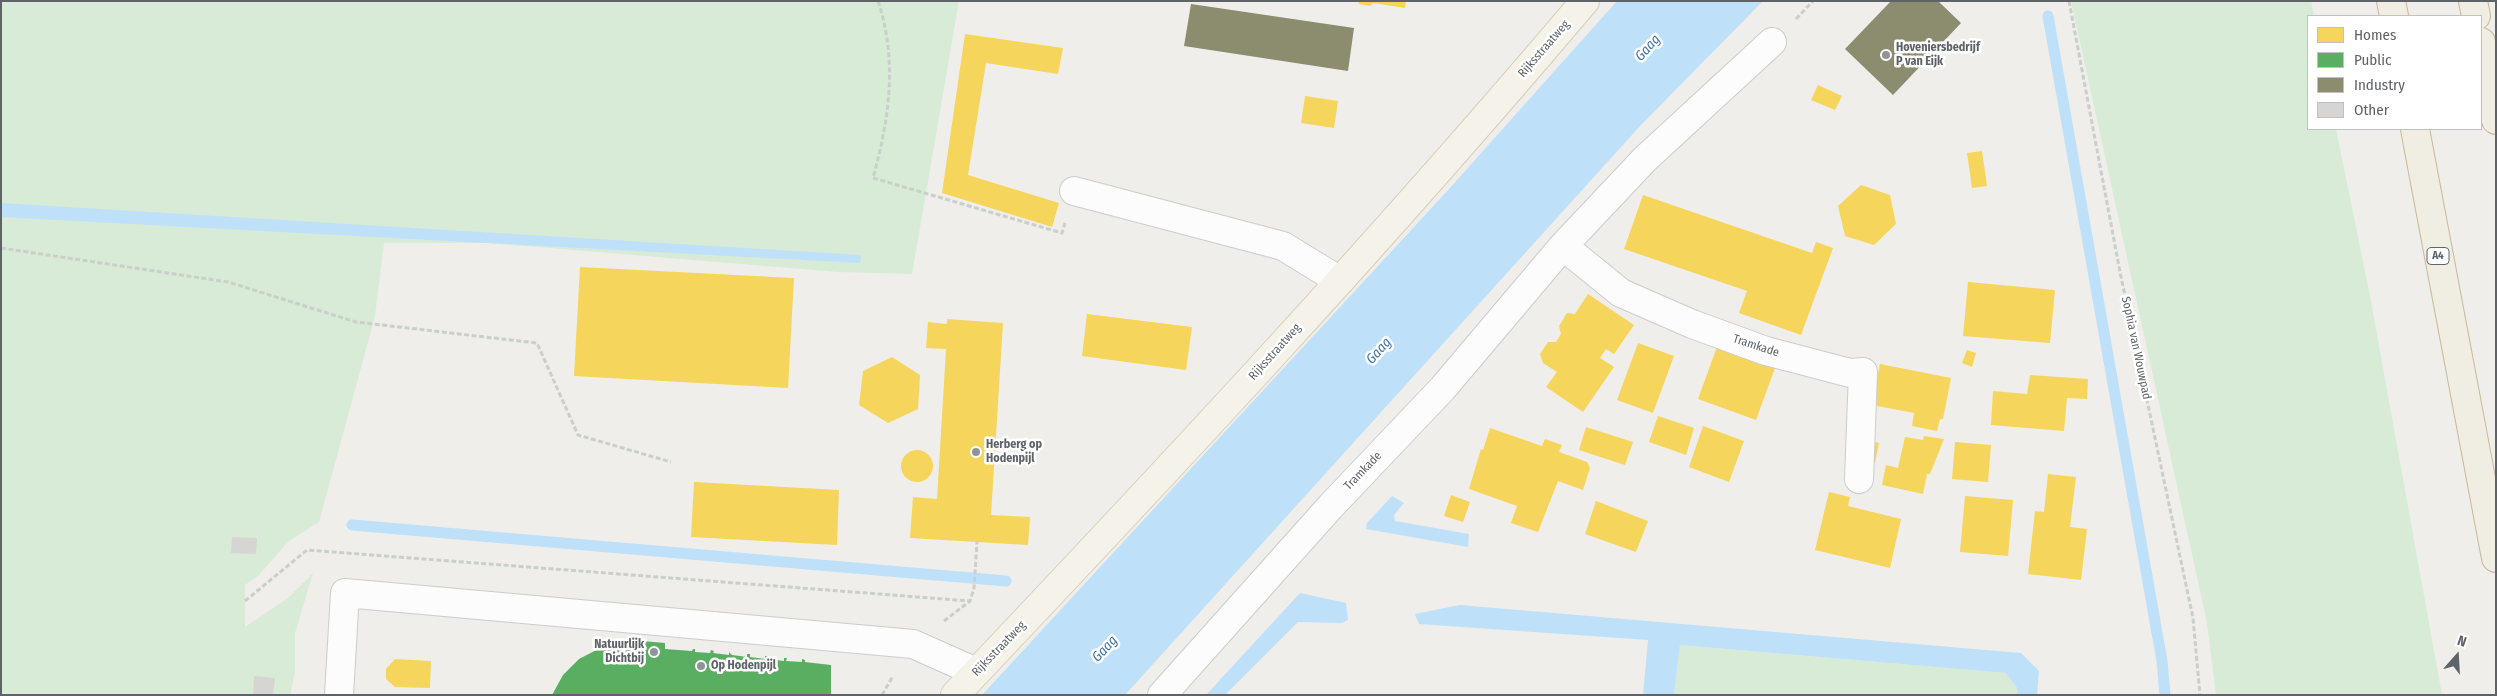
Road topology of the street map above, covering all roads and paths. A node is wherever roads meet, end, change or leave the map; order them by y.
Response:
1 (878, 1) edge
2 (1585, 1) edge
3 (2069, 1) edge
4 (2391, 1) edge
5 (2473, 1) edge
6 (2394, 15) edge
7 (2476, 15) edge
8 (1772, 42) dead end
9 (2482, 47) edge
10 (2496, 120) edge
11 (2415, 130) edge
12 (1074, 191) joint
13 (1563, 246) junction
14 (1, 248) edge
15 (1340, 281) junction
16 (671, 462) dead end
17 (1859, 480) dead end
18 (977, 542) dead end
19 (2496, 558) edge
20 (974, 588) dead end
21 (245, 601) dead end
22 (970, 602) dead end
23 (976, 672) junction
24 (339, 695) edge
25 (955, 695) edge
26 (1162, 695) edge
27 (2200, 695) edge

1 - 12 path
2 - 15 main road, Rijksstraatweg
3 - 27 path, Sophia van Wouwpad
4 - 6 highway
5 - 7 highway
8 - 13 street, Tramkade
9 - 10 highway
11 - 19 highway, A4
12 - 15 street
13 - 17 street, Tramkade
13 - 26 street, Tramkade
14 - 16 path
15 - 23 main road, Rijksstraatweg
18 - 20 path
21 - 22 path
23 - 24 street
23 - 25 main road, Rijksstraatweg

